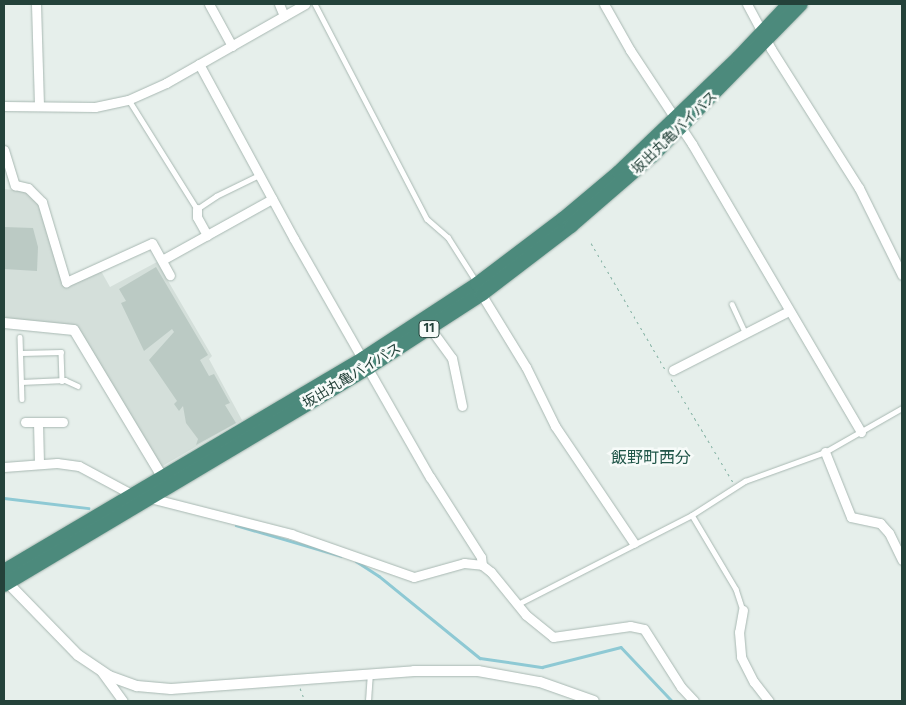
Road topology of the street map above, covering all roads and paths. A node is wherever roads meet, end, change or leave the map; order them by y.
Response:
1 (36, 4) edge
2 (209, 4) edge
3 (279, 4) edge
4 (305, 4) edge
5 (315, 4) edge
6 (604, 4) edge
7 (747, 4) edge
8 (789, 4) edge
9 (802, 4) edge
10 (284, 16) junction
11 (765, 36) junction
12 (232, 46) junction
13 (199, 64) junction
14 (129, 100) junction
15 (4, 106) edge
16 (38, 106) junction
17 (678, 123) junction
18 (4, 150) edge
19 (259, 175) junction
20 (272, 199) junction
21 (197, 209) junction
22 (207, 235) junction
23 (591, 243) dead end
24 (162, 260) junction
25 (170, 275) dead end
26 (902, 275) edge
27 (477, 285) junction
28 (732, 304) dead end
29 (789, 311) junction
30 (4, 323) edge
31 (430, 328) junction
32 (746, 334) junction
33 (20, 337) dead end
34 (20, 353) junction
35 (366, 362) junction
36 (673, 370) dead end
37 (62, 381) junction
38 (21, 382) junction
39 (78, 386) dead end
40 (22, 399) dead end
41 (462, 406) dead end
42 (902, 408) edge
43 (25, 422) dead end
44 (38, 422) junction
45 (63, 422) dead end
46 (861, 432) junction
47 (825, 452) junction
48 (39, 464) junction
49 (4, 467) edge
50 (162, 478) junction
51 (737, 487) junction
52 (132, 496) junction
53 (149, 498) junction
54 (692, 515) junction
55 (634, 543) junction
56 (902, 560) edge
57 (482, 565) junction
58 (5, 579) edge
59 (518, 604) junction
60 (743, 610) joint
61 (100, 671) junction
62 (371, 674) junction
63 (297, 680) junction
64 (122, 701) edge
65 (305, 701) edge
66 (368, 701) edge
67 (594, 701) edge
68 (694, 701) edge
69 (769, 701) edge

1 - 16 street
2 - 12 street
3 - 10 street
4 - 10 street
5 - 27 lane
6 - 17 street
7 - 11 street
8 - 11 highway, 坂出丸亀バイパス / 11
9 - 11 highway, 坂出丸亀バイパス / 11
10 - 12 street
11 - 17 highway, 坂出丸亀バイパス / 11
11 - 26 street
12 - 13 street
13 - 14 street
13 - 19 street
14 - 16 street
14 - 21 lane
15 - 16 street
17 - 27 highway, 坂出丸亀バイパス / 11
17 - 29 street
18 - 24 street
19 - 20 street
19 - 21 lane
20 - 22 street
20 - 35 street
21 - 22 street
22 - 24 street
23 - 51 path
24 - 25 street
27 - 31 highway, 坂出丸亀バイパス / 11
27 - 35 highway, 坂出丸亀バイパス / 11
27 - 55 street
28 - 32 lane
29 - 32 street
29 - 46 street
30 - 50 street
31 - 35 highway, 坂出丸亀バイパス / 11
31 - 41 street
32 - 36 street
33 - 34 lane
34 - 37 lane
34 - 38 lane
35 - 50 highway, 坂出丸亀バイパス / 11
35 - 53 highway, 坂出丸亀バイパス / 11
35 - 57 street
37 - 38 lane
37 - 39 lane
38 - 40 lane
42 - 46 lane
43 - 44 street
44 - 45 street
44 - 48 street
46 - 47 lane
47 - 51 lane
47 - 56 street
48 - 49 street
48 - 52 street
50 - 52 highway, 坂出丸亀バイパス / 11
51 - 54 lane
52 - 53 street
52 - 58 highway, 坂出丸亀バイパス / 11
53 - 57 street
53 - 58 highway, 坂出丸亀バイパス / 11
54 - 55 lane
54 - 60 lane
55 - 59 lane
57 - 59 street
58 - 61 street
59 - 68 street
60 - 69 street
61 - 63 street
61 - 64 street
62 - 63 street
62 - 66 lane
62 - 67 street
63 - 65 path

